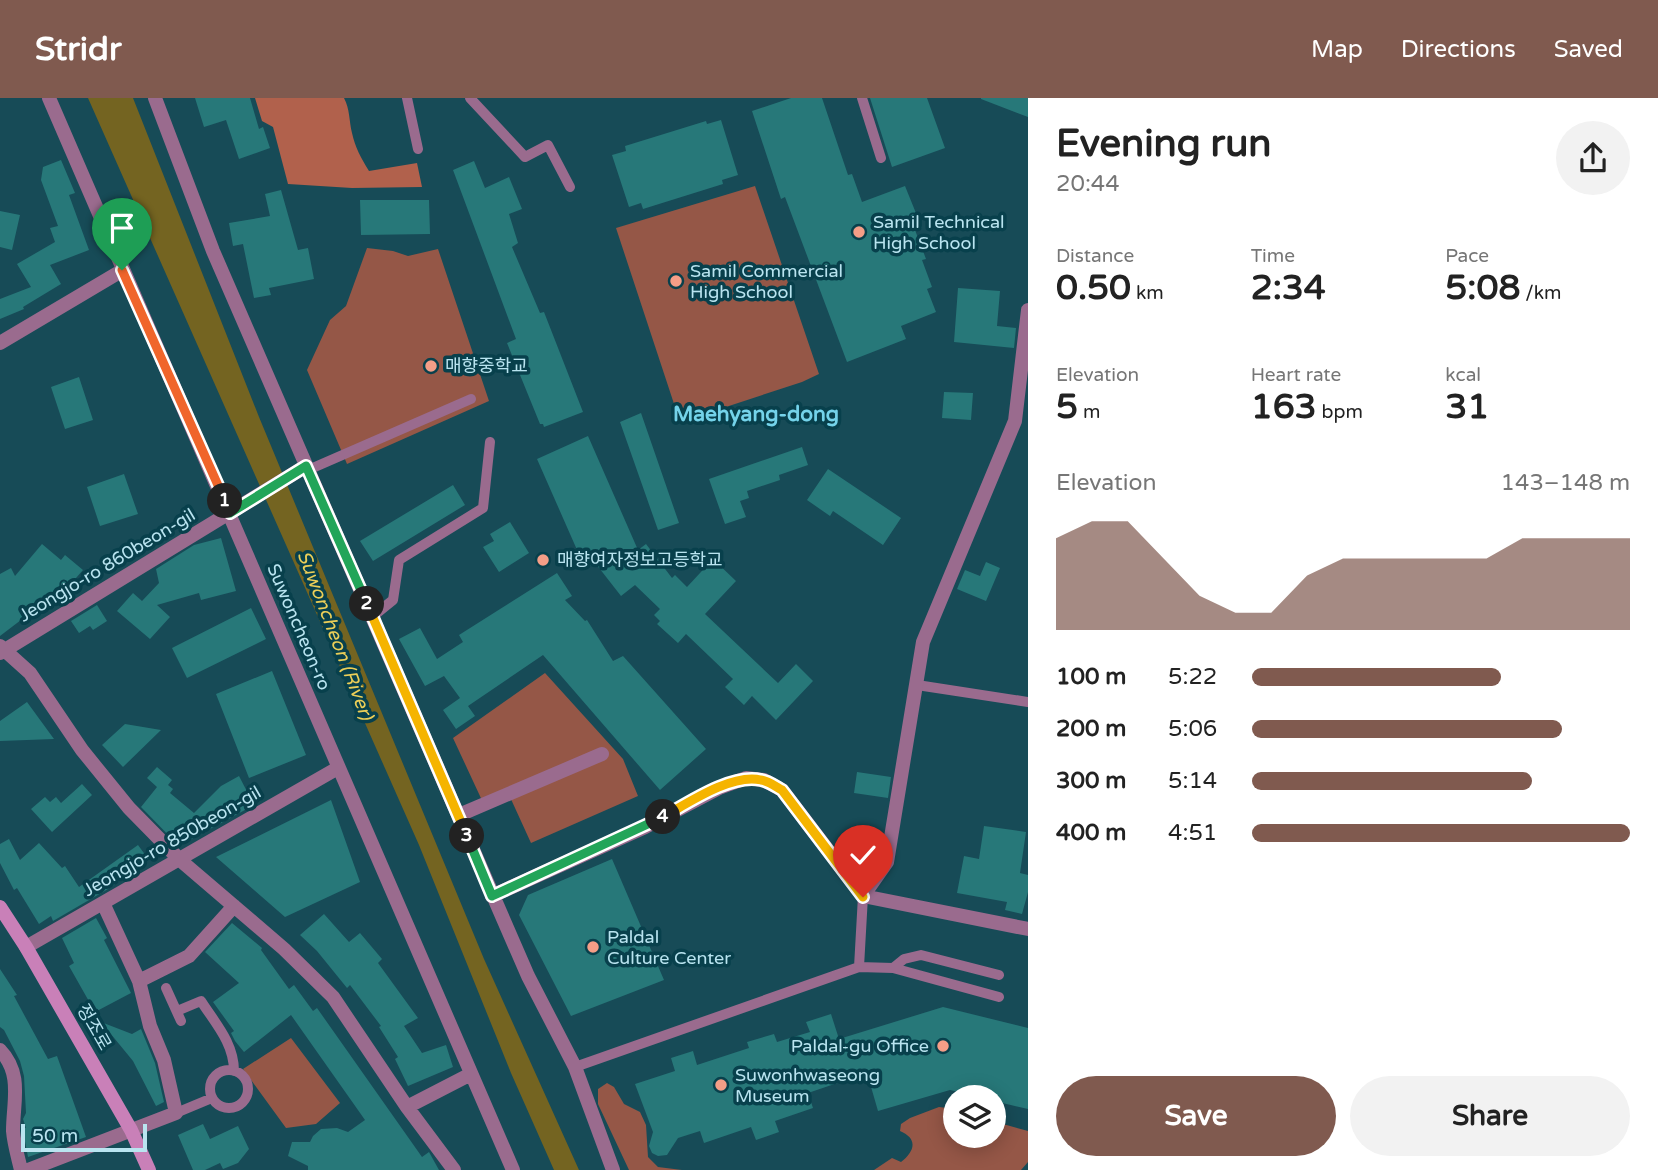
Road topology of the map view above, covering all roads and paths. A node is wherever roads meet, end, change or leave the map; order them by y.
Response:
1 (49, 98) edge
2 (155, 98) edge
3 (407, 98) edge
4 (470, 98) edge
5 (862, 98) edge
6 (418, 149) dead end
7 (881, 158) dead end
8 (569, 187) dead end
9 (122, 270) junction
10 (1028, 310) edge
11 (0, 343) edge
12 (471, 399) dead end
13 (1022, 422) edge
14 (490, 442) dead end
15 (305, 468) junction
16 (230, 513) junction
17 (372, 617) junction
18 (1, 649) edge
19 (917, 685) junction
20 (1028, 702) edge
21 (602, 754) dead end
22 (338, 768) junction
23 (458, 815) junction
24 (180, 860) junction
25 (492, 896) junction
26 (863, 897) junction
27 (103, 903) junction
28 (234, 906) junction
29 (0, 907) edge
30 (1028, 929) edge
31 (26, 947) junction
32 (859, 967) junction
33 (893, 968) junction
34 (999, 975) dead end
35 (139, 981) junction
36 (166, 988) dead end
37 (999, 998) dead end
38 (0, 1050) edge
39 (575, 1067) junction
40 (234, 1070) junction
41 (471, 1074) junction
42 (212, 1098) junction
43 (407, 1107) junction
44 (176, 1113) junction
45 (131, 1130) junction
46 (21, 1170) edge
47 (28, 1170) edge
48 (149, 1170) edge
49 (454, 1170) edge
50 (513, 1170) edge
51 (613, 1170) edge

1 - 9 street, Suwoncheon-ro
2 - 15 street
3 - 6 lane
4 - 8 lane
5 - 7 lane
9 - 11 street
9 - 16 street, Suwoncheon-ro
10 - 13 street
12 - 15 lane
13 - 19 street
14 - 17 lane
15 - 16 street, Jeongjo-ro 860beon-gil
15 - 17 street
16 - 18 street, Jeongjo-ro 860beon-gil
16 - 22 street, Suwoncheon-ro
17 - 23 street
18 - 24 street
19 - 20 lane
19 - 26 street
21 - 23 street
22 - 24 street, Jeongjo-ro 850beon-gil
22 - 41 street, Suwoncheon-ro
23 - 25 street
24 - 27 street, Jeongjo-ro 850beon-gil
24 - 28 street
25 - 26 street
25 - 39 street
26 - 30 street
26 - 32 lane
27 - 31 street, Jeongjo-ro 850beon-gil
27 - 35 street
28 - 35 street
28 - 43 street
29 - 31 street, 정조로
31 - 45 street, 정조로
32 - 33 lane
32 - 39 lane
33 - 34 lane
33 - 37 lane
35 - 44 street
36 - 40 lane
38 - 46 street
39 - 51 street
40 - 42 lane
40 - 42 lane
41 - 43 street
41 - 50 street, Suwoncheon-ro
42 - 44 lane
43 - 49 street
44 - 45 street
45 - 47 street
45 - 48 street, 정조로

